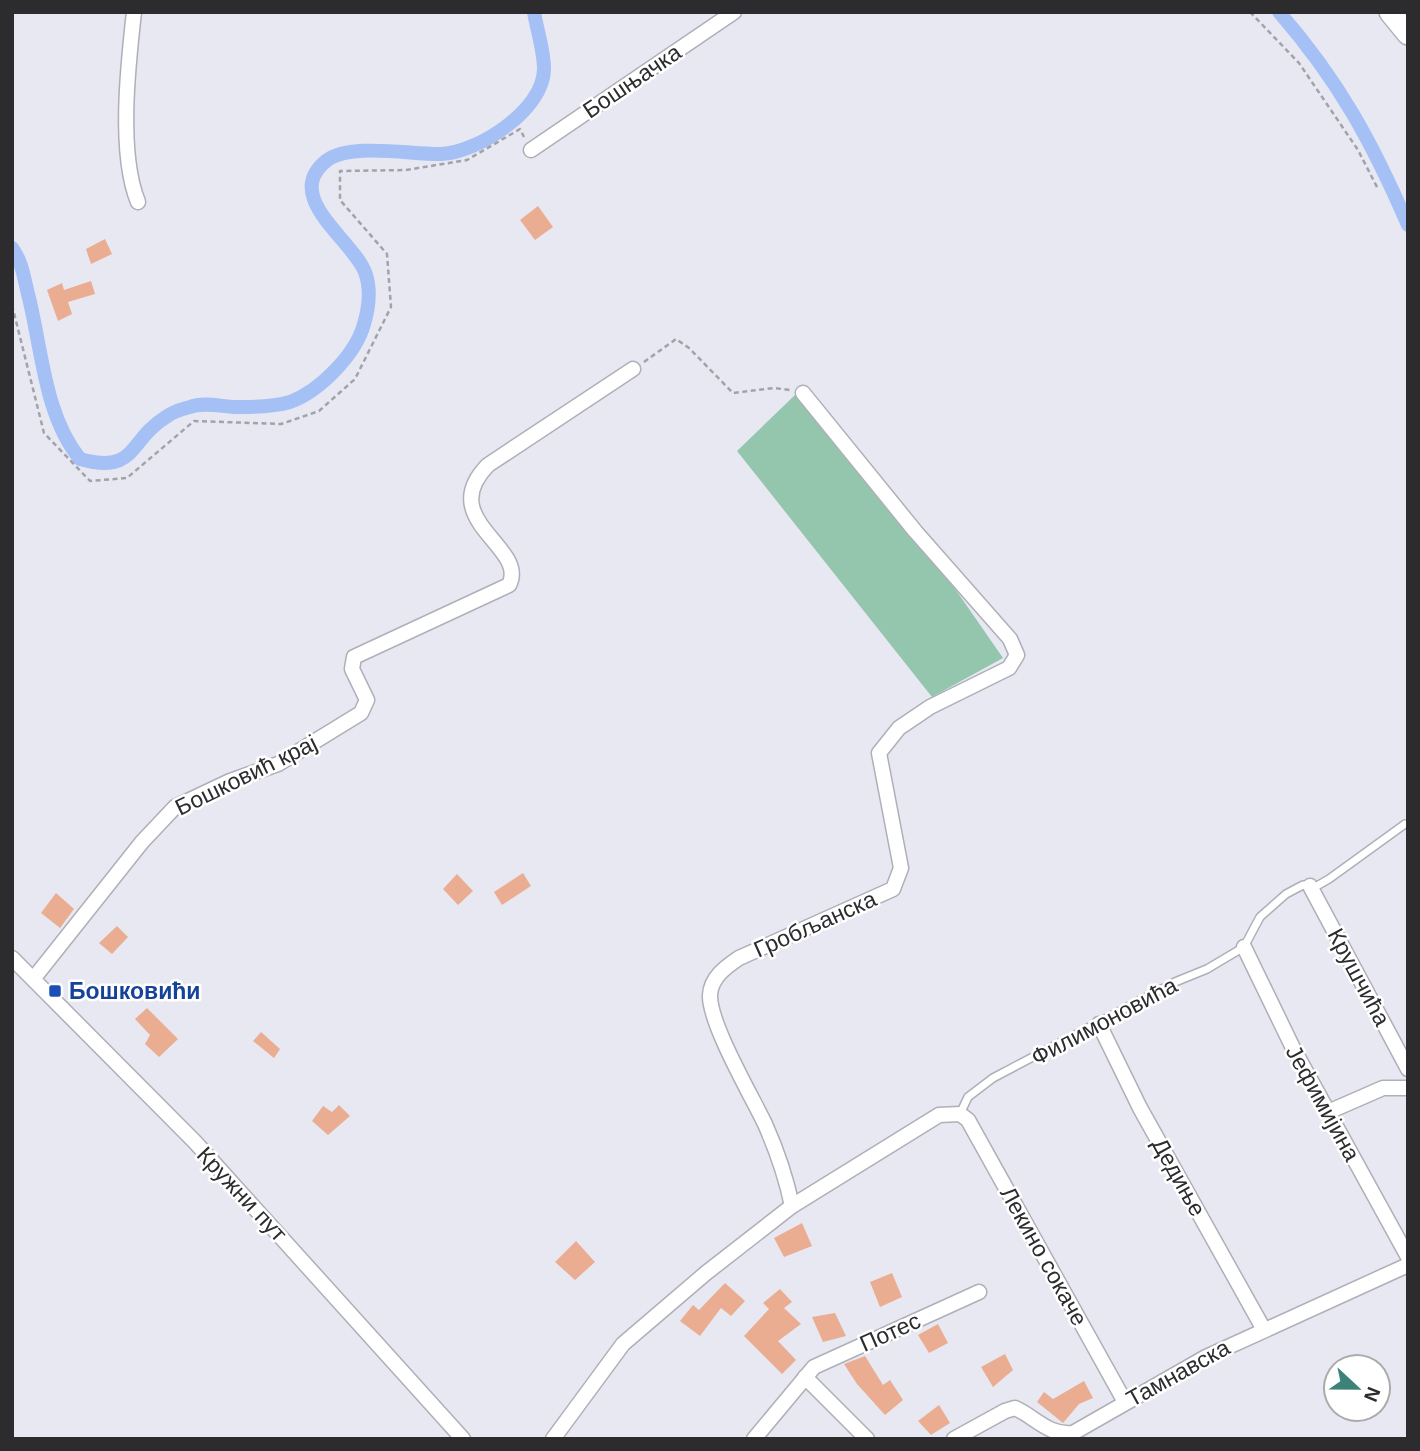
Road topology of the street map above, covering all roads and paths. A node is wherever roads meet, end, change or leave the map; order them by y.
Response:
1 (134, 12) edge
2 (734, 12) edge
3 (1250, 12) edge
4 (531, 150) joint
5 (1377, 189) dead end
6 (138, 202) dead end
7 (12, 305) edge
8 (633, 369) joint
9 (803, 393) joint
10 (1405, 824) dead end
11 (1310, 886) junction
12 (1244, 947) junction
13 (12, 958) edge
14 (34, 978) junction
15 (1099, 1024) junction
16 (1408, 1069) edge
17 (1408, 1088) edge
18 (1328, 1112) junction
19 (960, 1114) junction
20 (792, 1206) junction
21 (1408, 1257) edge
22 (1408, 1265) edge
23 (979, 1293) dead end
24 (1263, 1328) junction
25 (805, 1377) junction
26 (1125, 1402) junction
27 (463, 1439) edge
28 (553, 1439) edge
29 (754, 1439) edge
30 (867, 1439) edge
31 (954, 1439) edge

1 - 6 street
2 - 4 street, Бошњачка
3 - 5 path
4 - 7 path
8 - 9 path
8 - 14 street, Бошковић крај
9 - 20 street, Гробљанска
10 - 11 lane, Филимоновића
11 - 12 lane, Филимоновића
11 - 16 street, Крушчића
12 - 15 lane, Филимоновића
12 - 18 street, Јефимијина
13 - 14 street, Кружни пут
14 - 27 street, Кружни пут
15 - 19 lane, Филимоновића
15 - 24 street, Дедиње
17 - 18 street
18 - 21 street, Јефимијина
19 - 20 street
19 - 26 street, Лекино сокаче
20 - 28 street
22 - 24 street, Тамнавска
23 - 25 street, Потес
24 - 26 street, Тамнавска
25 - 29 street
25 - 30 street
26 - 31 street, Тамнавска

